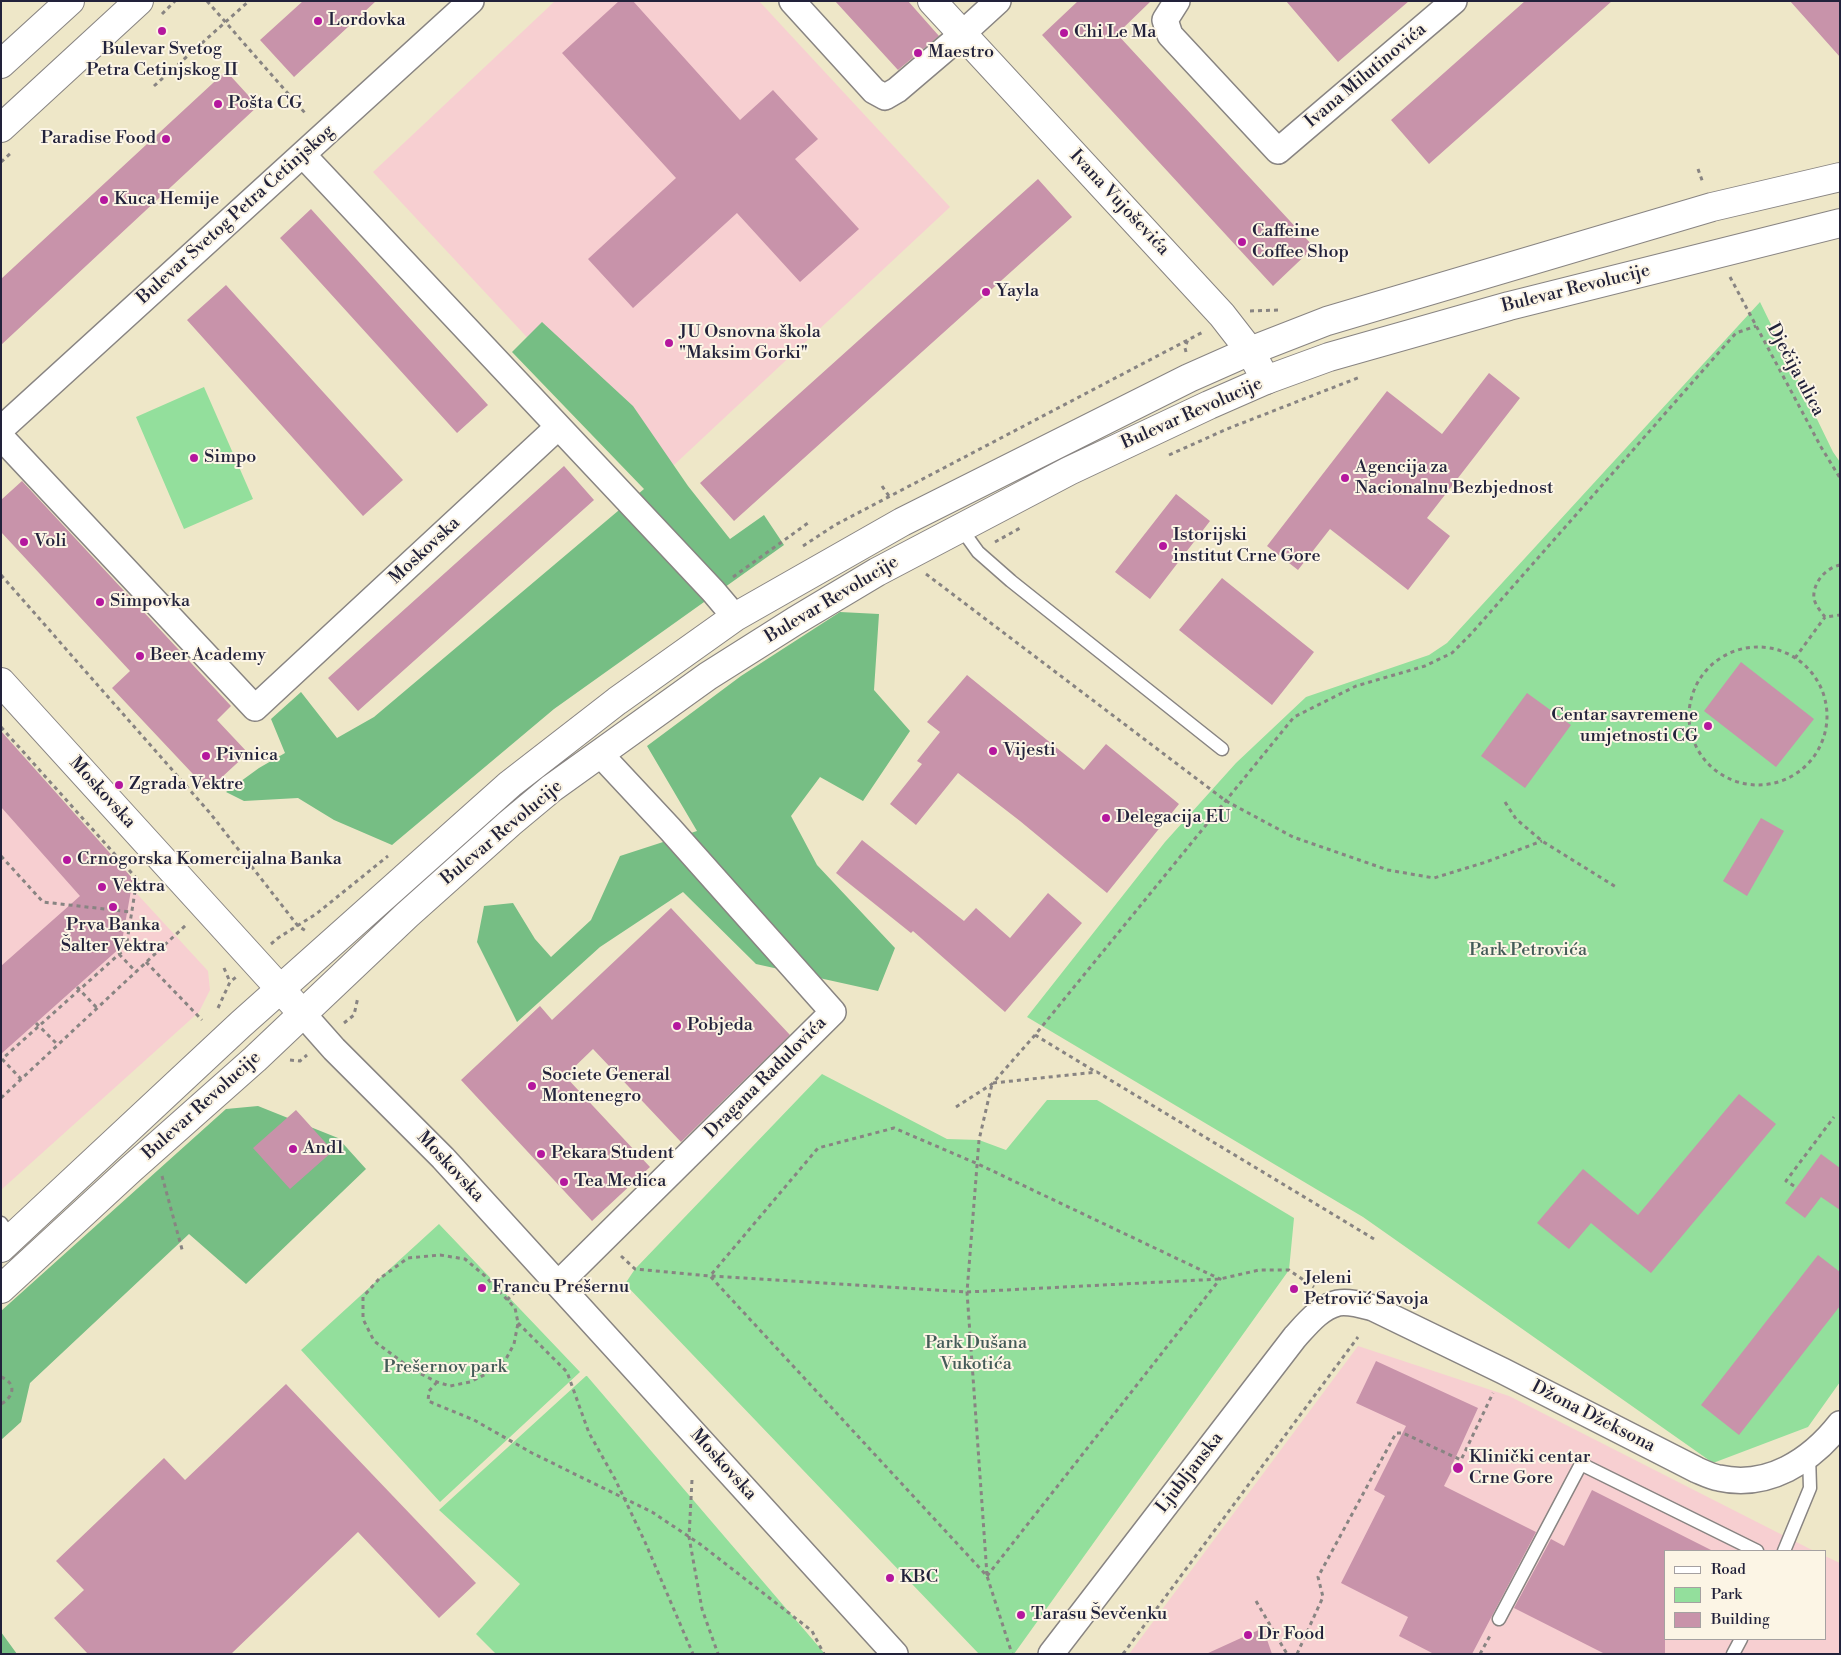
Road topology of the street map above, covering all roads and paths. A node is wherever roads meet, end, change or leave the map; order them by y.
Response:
1 (70, 1) edge
2 (139, 1) edge
3 (206, 1) edge
4 (249, 1) edge
5 (471, 1) edge
6 (792, 1) edge
7 (932, 1) edge
8 (998, 1) edge
9 (1177, 1) edge
10 (1454, 1) edge
11 (225, 22) junction
12 (962, 33) junction
13 (1, 64) edge
14 (154, 86) dead end
15 (305, 113) dead end
16 (1, 128) edge
17 (302, 155) junction
18 (1840, 177) edge
19 (1840, 223) edge
20 (1728, 273) dead end
21 (1756, 326) junction
22 (1250, 351) junction
23 (1365, 375) dead end
24 (1266, 380) junction
25 (558, 426) junction
26 (1, 429) edge
27 (1, 437) edge
28 (1164, 457) dead end
29 (1840, 478) edge
30 (808, 523) dead end
31 (1027, 524) dead end
32 (960, 527) junction
33 (978, 552) junction
34 (1840, 566) edge
35 (935, 571) dead end
36 (1, 575) edge
37 (918, 578) dead end
38 (713, 591) junction
39 (1840, 615) edge
40 (735, 617) junction
41 (1825, 617) junction
42 (1795, 658) junction
43 (1, 682) edge
44 (1, 727) edge
45 (1222, 749) dead end
46 (600, 754) junction
47 (1505, 802) dead end
48 (1, 856) edge
49 (1616, 887) dead end
50 (131, 912) junction
51 (187, 924) dead end
52 (298, 926) dead end
53 (119, 954) junction
54 (146, 962) junction
55 (136, 972) junction
56 (78, 988) junction
57 (280, 989) junction
58 (97, 1008) junction
59 (303, 1014) junction
60 (202, 1020) dead end
61 (38, 1025) junction
62 (1034, 1035) junction
63 (58, 1045) junction
64 (2, 1060) edge
65 (1097, 1072) junction
66 (21, 1080) junction
67 (992, 1084) junction
68 (1, 1098) edge
69 (956, 1107) dead end
70 (1834, 1118) dead end
71 (978, 1164) junction
72 (161, 1174) dead end
73 (1794, 1186) dead end
74 (5, 1236) edge
75 (1374, 1238) dead end
76 (603, 1240) junction
77 (183, 1253) dead end
78 (1289, 1270) dead end
79 (710, 1276) junction
80 (1220, 1279) junction
81 (558, 1284) junction
82 (1, 1289) edge
83 (517, 1290) dead end
84 (966, 1292) junction
85 (507, 1300) junction
86 (1338, 1303) joint
87 (518, 1322) junction
88 (1358, 1337) dead end
89 (1503, 1371) junction
90 (1, 1378) edge
91 (437, 1382) junction
92 (1, 1404) edge
93 (1840, 1424) edge
94 (1809, 1455) junction
95 (692, 1480) dead end
96 (624, 1498) junction
97 (689, 1537) junction
98 (1756, 1550) edge
99 (1784, 1550) edge
100 (987, 1576) junction
101 (1256, 1602) dead end
102 (1499, 1618) dead end
103 (1740, 1640) edge
104 (693, 1654) edge
105 (718, 1654) edge
106 (824, 1654) edge
107 (895, 1654) edge
108 (1012, 1654) edge
109 (1051, 1654) edge
110 (1123, 1654) edge
111 (1287, 1654) edge
112 (1297, 1654) edge
113 (1733, 1654) edge

1 - 13 main road
2 - 16 main road
3 - 11 path
4 - 11 path
5 - 17 street, Bulevar Svetog Petra Cetinjskog
6 - 12 street
7 - 12 main road, Ivana Vujoševića
8 - 12 street
9 - 10 street, Ivana Milutinovića
11 - 14 path
11 - 15 path
12 - 22 main road, Ivana Vujoševića
17 - 25 street
17 - 26 street, Bulevar Svetog Petra Cetinjskog
18 - 22 main road, Bulevar Revolucije
19 - 24 main road, Bulevar Revolucije
20 - 21 path, Dječija ulica
21 - 29 path, Dječija ulica
21 - 62 path
22 - 24 main road, Ivana Vujoševića
22 - 40 main road, Bulevar Revolucije
23 - 28 path
24 - 32 main road, Bulevar Revolucije
25 - 27 street, Moskovska
25 - 38 street
30 - 38 path
31 - 33 path
32 - 33 lane
32 - 46 main road, Bulevar Revolucije
33 - 45 lane
34 - 41 path
35 - 37 path
36 - 52 path
38 - 40 street
39 - 41 path
40 - 57 main road, Bulevar Revolucije
41 - 42 path
42 - 42 path
43 - 57 main road, Moskovska
44 - 50 path
46 - 59 main road, Bulevar Revolucije
46 - 76 street, Dragana Radulovića
47 - 49 path
48 - 50 path
50 - 53 path
51 - 54 path
53 - 55 path
53 - 56 path
54 - 55 path
54 - 60 path
55 - 58 path
56 - 58 path
56 - 61 path
57 - 59 main road, Moskovska
57 - 74 main road, Bulevar Revolucije
58 - 63 path
59 - 81 street, Moskovska
59 - 82 main road, Bulevar Revolucije
61 - 63 path
61 - 64 path
62 - 65 path
62 - 67 path
63 - 66 path
64 - 66 path
65 - 67 path
65 - 75 path
66 - 68 path
67 - 69 path
67 - 71 path
70 - 73 path
71 - 79 path
71 - 80 path
71 - 84 path
72 - 77 path
76 - 79 path
76 - 81 street, Dragana Radulovića
78 - 80 path
79 - 84 path
79 - 100 path
80 - 84 path
80 - 100 path
81 - 107 street, Moskovska
83 - 85 path
84 - 100 path
85 - 87 path
85 - 91 path
86 - 89 street, Džona Džeksona
86 - 109 street, Ljubljanska
87 - 91 path
87 - 96 path
88 - 110 path
89 - 94 street, Džona Džeksona
89 - 112 path
90 - 92 path
91 - 96 path
93 - 94 street, Džona Džeksona
94 - 99 lane
95 - 97 path
96 - 97 path
96 - 104 path
97 - 105 path
97 - 106 path
98 - 102 lane
100 - 108 path
101 - 111 path
103 - 113 lane

